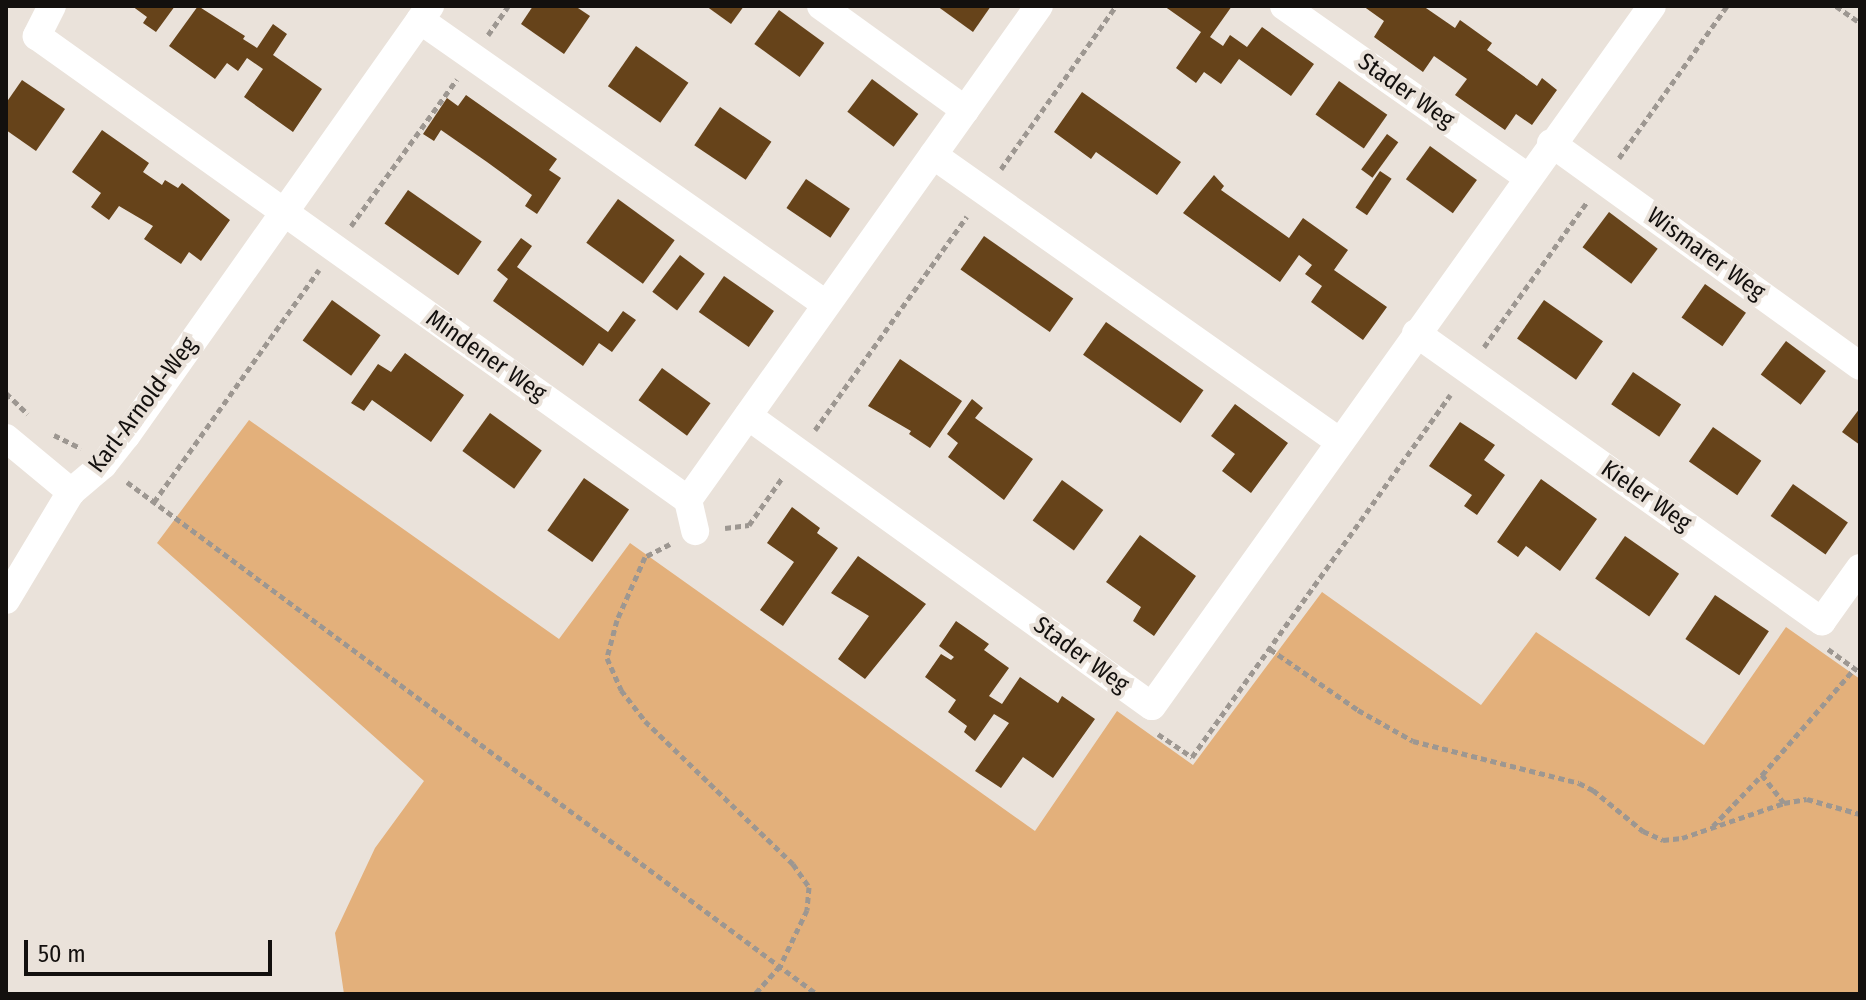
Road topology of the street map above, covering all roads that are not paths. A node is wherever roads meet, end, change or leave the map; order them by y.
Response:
1 (52, 6) edge
2 (821, 6) edge
3 (1039, 6) edge
4 (1284, 6) edge
5 (1652, 6) edge
6 (425, 13) edge
7 (965, 110) junction
8 (1551, 143) junction
9 (933, 155) junction
10 (1527, 177) junction
11 (283, 212) junction
12 (826, 304) junction
13 (1416, 333) junction
14 (1860, 366) edge
15 (748, 416) junction
16 (6, 438) edge
17 (1340, 442) junction
18 (71, 492) junction
19 (688, 500) junction
20 (695, 531) road end
21 (1860, 568) edge
22 (6, 600) edge

1 - 11 street
2 - 7 street
3 - 7 street
4 - 10 street, Stader Weg
5 - 8 street, Stader Weg
6 - 11 street, Karl-Arnold-Weg
6 - 12 street
7 - 9 street
8 - 10 street, Stader Weg
8 - 14 street, Wismarer Weg
9 - 12 street
9 - 17 street
10 - 13 street, Stader Weg
11 - 18 street, Karl-Arnold-Weg
11 - 19 street, Mindener Weg
12 - 15 street
13 - 17 street, Stader Weg
13 - 21 street, Kieler Weg
15 - 17 street, Stader Weg
15 - 19 street
16 - 18 street
18 - 22 street, Karl-Arnold-Weg
19 - 20 street

